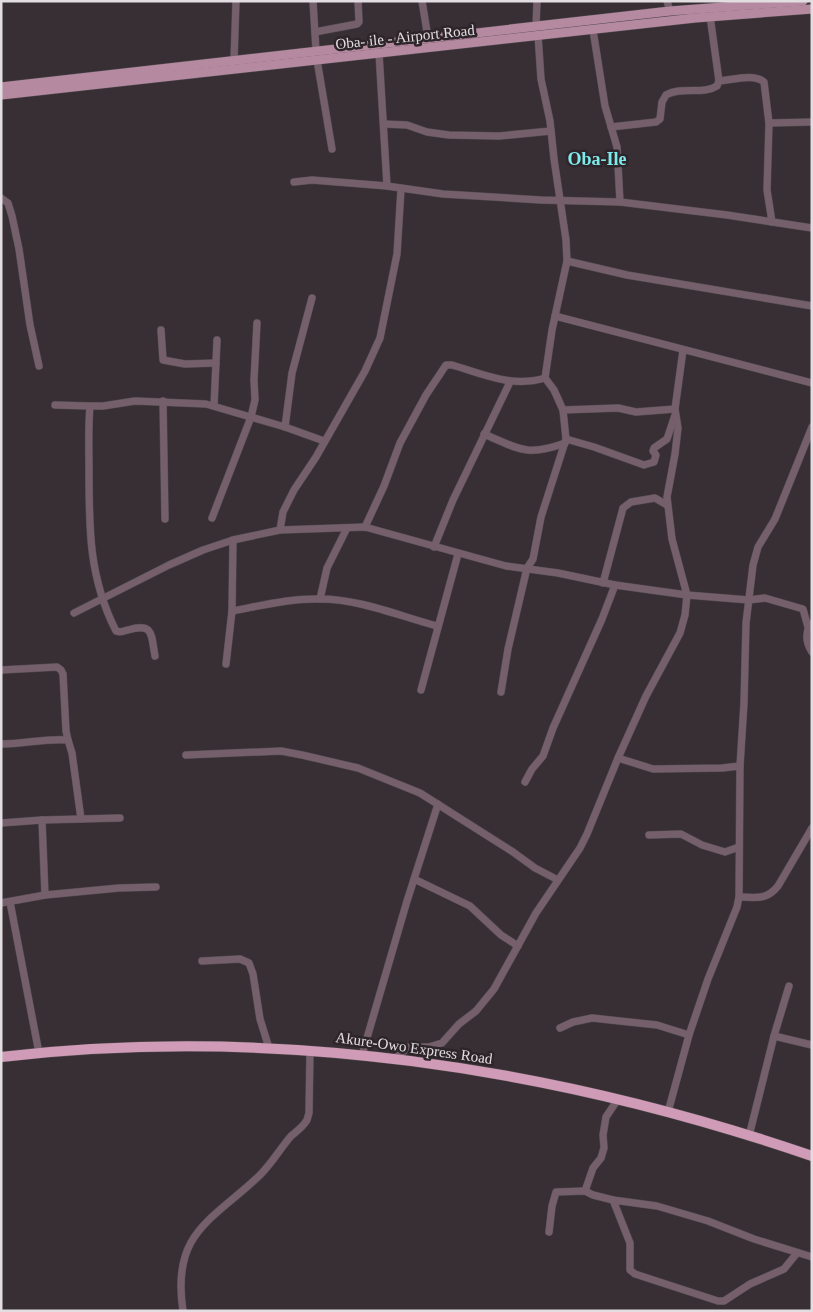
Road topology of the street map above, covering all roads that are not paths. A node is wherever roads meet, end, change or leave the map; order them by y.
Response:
1 (236, 1) edge
2 (314, 1) edge
3 (358, 1) edge
4 (422, 1) edge
5 (537, 1) edge
6 (667, 1) edge
7 (803, 1) edge
8 (763, 2) edge
9 (781, 6) edge
10 (812, 10) edge
11 (670, 11) junction
12 (710, 16) junction
13 (593, 30) junction
14 (537, 31) junction
15 (315, 32) junction
16 (428, 38) junction
17 (410, 45) junction
18 (379, 53) junction
19 (316, 56) junction
20 (251, 58) junction
21 (234, 60) junction
22 (252, 68) junction
23 (719, 81) junction
24 (62, 84) junction
25 (1, 87) edge
26 (1, 95) edge
27 (812, 122) edge
28 (769, 123) junction
29 (384, 124) junction
30 (612, 127) junction
31 (551, 130) junction
32 (332, 149) dead end
33 (294, 182) dead end
34 (387, 186) junction
35 (401, 189) junction
36 (1, 198) edge
37 (560, 200) junction
38 (620, 202) junction
39 (772, 222) junction
40 (812, 228) edge
41 (567, 261) junction
42 (312, 298) dead end
43 (812, 306) edge
44 (555, 316) junction
45 (257, 323) dead end
46 (161, 330) dead end
47 (217, 340) dead end
48 (683, 350) junction
49 (216, 363) junction
50 (39, 366) dead end
51 (545, 378) junction
52 (510, 382) junction
53 (812, 383) edge
54 (163, 401) junction
55 (55, 405) dead end
56 (90, 406) junction
57 (214, 406) junction
58 (563, 410) junction
59 (675, 412) junction
60 (251, 417) junction
61 (285, 427) junction
62 (812, 427) edge
63 (484, 434) junction
64 (324, 441) junction
65 (566, 441) junction
66 (667, 505) junction
67 (212, 518) dead end
68 (165, 519) dead end
69 (364, 527) junction
70 (347, 528) junction
71 (280, 530) junction
72 (233, 540) junction
73 (434, 547) junction
74 (458, 554) junction
75 (527, 568) junction
76 (603, 583) junction
77 (615, 585) junction
78 (687, 595) junction
79 (101, 597) junction
80 (320, 599) junction
81 (749, 600) junction
82 (232, 611) junction
83 (74, 612) dead end
84 (810, 624) edge
85 (437, 626) junction
86 (812, 652) edge
87 (155, 656) dead end
88 (226, 664) dead end
89 (1, 670) edge
90 (421, 690) dead end
91 (501, 692) dead end
92 (68, 740) junction
93 (1, 744) edge
94 (186, 755) dead end
95 (618, 758) junction
96 (740, 766) junction
97 (525, 782) dead end
98 (438, 804) junction
99 (120, 818) dead end
100 (81, 819) junction
101 (42, 820) junction
102 (1, 823) edge
103 (812, 828) edge
104 (649, 835) dead end
105 (740, 847) junction
106 (414, 879) junction
107 (558, 880) junction
108 (156, 887) dead end
109 (45, 895) junction
110 (739, 897) junction
111 (10, 902) junction
112 (1, 903) edge
113 (518, 946) junction
114 (202, 961) dead end
115 (789, 986) dead end
116 (560, 1028) dead end
117 (689, 1035) junction
118 (774, 1036) junction
119 (812, 1045) edge
120 (269, 1048) junction
121 (310, 1050) junction
122 (39, 1053) junction
123 (362, 1055) junction
124 (1, 1057) edge
125 (394, 1058) junction
126 (618, 1099) junction
127 (668, 1112) junction
128 (749, 1136) junction
129 (812, 1156) edge
130 (585, 1191) junction
131 (613, 1200) junction
132 (549, 1232) dead end
133 (797, 1253) junction
134 (812, 1257) edge
135 (183, 1311) edge

1 - 21 street
2 - 15 street
3 - 15 street
4 - 16 street
5 - 14 street
6 - 11 street
7 - 9 main road, Oba- ile - Airport Road
8 - 9 main road, Oba- ile - Airport Road
8 - 11 main road, Oba- ile - Airport Road
9 - 10 main road, Oba- ile - Airport Road
9 - 12 main road, Oba- ile - Airport Road
11 - 14 main road, Oba- ile - Airport Road
12 - 13 main road, Oba- ile - Airport Road
12 - 23 street
13 - 14 main road, Oba- ile - Airport Road
13 - 30 street
14 - 16 main road, Oba- ile - Airport Road
14 - 17 main road, Oba- ile - Airport Road
14 - 31 street
15 - 19 street
16 - 17 main road, Oba- ile - Airport Road
17 - 18 main road, Oba- ile - Airport Road
17 - 19 main road, Oba- ile - Airport Road
18 - 19 main road, Oba- ile - Airport Road
18 - 29 street
19 - 20 main road, Oba- ile - Airport Road
19 - 22 main road, Oba- ile - Airport Road
19 - 32 street
20 - 21 main road, Oba- ile - Airport Road
20 - 22 main road
21 - 24 main road, Oba- ile - Airport Road
22 - 24 main road, Oba- ile - Airport Road
23 - 28 street
23 - 30 street
24 - 25 main road, Oba- ile - Airport Road
24 - 26 main road, Oba- ile - Airport Road
27 - 28 street
28 - 39 street
29 - 31 street
29 - 34 street
30 - 38 street
31 - 37 street
33 - 34 street
34 - 35 street
35 - 37 street
35 - 64 street
36 - 50 street
37 - 38 street
37 - 41 street
38 - 39 street
39 - 40 street
41 - 43 street
41 - 44 street
42 - 61 street
44 - 48 street
44 - 51 street
45 - 60 street
46 - 49 street
47 - 49 street
48 - 53 street
48 - 59 street
49 - 57 street
51 - 52 street
51 - 58 street
52 - 63 street
52 - 69 street
54 - 56 street
54 - 57 street
54 - 68 street
55 - 56 street
56 - 79 street
57 - 60 street
58 - 59 street
58 - 65 street
59 - 65 street
59 - 66 street
60 - 61 street
60 - 67 street
61 - 64 street
62 - 81 street
63 - 65 street
63 - 73 street
64 - 71 street
65 - 75 street
66 - 76 street
66 - 78 street
69 - 70 street
69 - 73 street
70 - 71 street
70 - 80 street
71 - 72 street
72 - 79 street
72 - 82 street
73 - 74 street
74 - 75 street
74 - 85 street
75 - 76 street
75 - 91 street
76 - 77 street
77 - 78 street
77 - 97 street
78 - 81 street
78 - 95 street
79 - 83 street
79 - 87 street
80 - 82 street
80 - 85 street
81 - 84 street
81 - 96 street
82 - 88 street
84 - 86 street
85 - 90 street
89 - 92 street
92 - 93 street
92 - 100 street
94 - 98 street
95 - 96 street
95 - 107 street
96 - 105 street
98 - 106 street
98 - 107 street
99 - 100 street
100 - 101 street
101 - 102 street
101 - 109 street
103 - 110 street
104 - 105 street
105 - 110 street
106 - 113 street
106 - 123 street
107 - 113 street
108 - 109 street
109 - 111 street
110 - 117 street
111 - 112 street
111 - 122 street
113 - 125 street
114 - 120 street
115 - 118 street
116 - 117 street
117 - 127 street
118 - 119 street
118 - 128 street
120 - 121 highway, Akure-Owo Express Road
120 - 122 highway, Akure-Owo Express Road
121 - 123 highway, Akure-Owo Express Road
121 - 135 street
122 - 124 highway, Akure-Owo Express Road
123 - 125 highway, Akure-Owo Express Road
125 - 126 highway, Akure-Owo Express Road
126 - 127 highway, Akure-Owo Express Road
126 - 130 street
127 - 128 highway, Akure-Owo Express Road
128 - 129 highway, Akure-Owo Express Road
130 - 131 street
130 - 132 street
131 - 133 street
131 - 133 street
133 - 134 street

